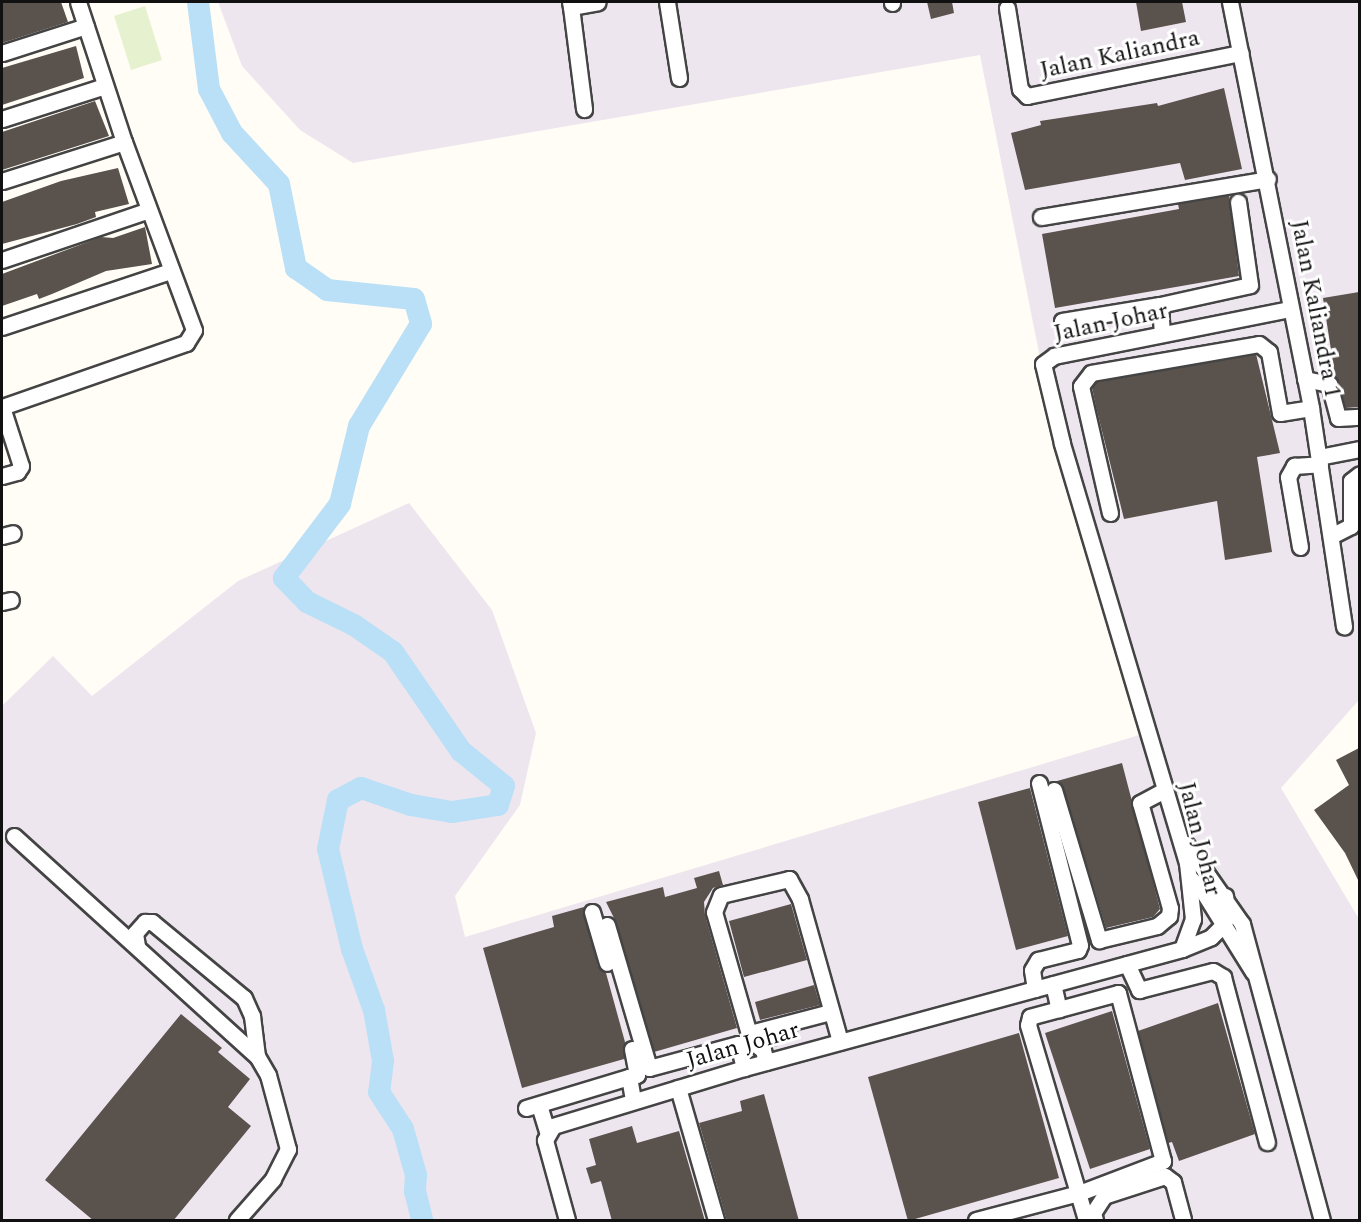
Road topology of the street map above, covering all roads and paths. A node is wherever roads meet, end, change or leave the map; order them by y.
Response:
1 (78, 2) edge
2 (598, 2) edge
3 (667, 2) edge
4 (1230, 2) edge
5 (570, 4) edge
6 (1007, 8) dead end
7 (86, 26) junction
8 (2, 53) edge
9 (1241, 53) junction
10 (679, 78) dead end
11 (105, 86) junction
12 (584, 109) dead end
13 (2, 119) edge
14 (124, 142) junction
15 (1268, 179) junction
16 (2, 181) edge
17 (1238, 202) dead end
18 (150, 210) junction
19 (1041, 218) dead end
20 (2, 260) edge
21 (170, 271) junction
22 (1160, 305) junction
23 (1290, 309) junction
24 (1062, 321) dead end
25 (2, 327) edge
26 (1162, 334) junction
27 (1305, 379) junction
28 (2, 407) edge
29 (1311, 408) junction
30 (1359, 417) edge
31 (1358, 453) edge
32 (1320, 460) junction
33 (1359, 474) edge
34 (2, 476) edge
35 (1110, 513) dead end
36 (1331, 536) junction
37 (1300, 547) dead end
38 (1344, 627) dead end
39 (1039, 783) dead end
40 (1054, 790) dead end
41 (1164, 790) junction
42 (1178, 832) junction
43 (14, 836) dead end
44 (1190, 878) junction
45 (1225, 896) junction
46 (592, 912) dead end
47 (607, 925) dead end
48 (1221, 927) junction
49 (137, 946) junction
50 (1182, 949) junction
51 (1127, 964) junction
52 (1254, 974) junction
53 (1053, 984) junction
54 (1035, 989) junction
55 (1059, 1009) junction
56 (830, 1012) junction
57 (750, 1033) junction
58 (840, 1041) junction
59 (257, 1056) junction
60 (766, 1062) junction
61 (655, 1067) junction
62 (744, 1068) junction
63 (629, 1077) junction
64 (678, 1088) junction
65 (662, 1093) junction
66 (633, 1100) junction
67 (547, 1132) junction
68 (1268, 1142) dead end
69 (1079, 1193) junction
70 (237, 1221) edge
71 (567, 1221) edge
72 (716, 1221) edge
73 (976, 1221) edge
74 (1086, 1221) edge
75 (1095, 1221) edge
76 (1183, 1221) edge
77 (1322, 1221) edge

1 - 7 street
2 - 5 street
3 - 10 street
4 - 9 street, Jalan Kaliandra 1
5 - 12 street
6 - 9 street, Jalan Kaliandra
7 - 8 street
7 - 11 street
9 - 15 street, Jalan Kaliandra 1
11 - 13 street
11 - 14 street
14 - 16 street
14 - 18 street
15 - 19 street
15 - 23 street, Jalan Kaliandra 1
17 - 22 street
18 - 20 street
18 - 21 street
21 - 25 street
21 - 28 street
22 - 24 street
22 - 26 street
23 - 26 street, Jalan Johar
23 - 27 street, Jalan Kaliandra 1
26 - 41 street, Jalan Johar
27 - 29 street, Jalan Kaliandra 1
27 - 30 street
28 - 34 street
29 - 32 street, Jalan Kaliandra 1
29 - 35 street
31 - 32 street
32 - 36 street, Jalan Kaliandra 1
32 - 37 street
33 - 36 street
36 - 38 street, Jalan Kaliandra 1
39 - 54 street
40 - 41 street
41 - 42 street, Jalan Johar
42 - 44 street, Jalan Johar
42 - 45 street
43 - 49 street
44 - 48 street
44 - 50 street, Jalan Johar
45 - 48 street
45 - 52 street
46 - 63 street
47 - 61 street
48 - 50 street
48 - 52 street
49 - 59 street
49 - 59 street
50 - 51 street, Jalan Johar
51 - 53 street, Jalan Johar
51 - 68 street
52 - 77 street
53 - 54 street, Jalan Johar
53 - 55 street
54 - 58 street, Jalan Johar
55 - 69 street
55 - 69 street
56 - 57 street
56 - 57 street
56 - 58 street
57 - 60 street
58 - 60 street, Jalan Johar
59 - 70 street
60 - 62 street, Jalan Johar
61 - 62 street
61 - 65 street
62 - 64 street, Jalan Johar
63 - 66 street
63 - 67 street
64 - 65 street, Jalan Johar
64 - 72 street
65 - 66 street, Jalan Johar
66 - 67 street, Jalan Johar
67 - 71 street
69 - 73 street
69 - 74 street
75 - 76 street

